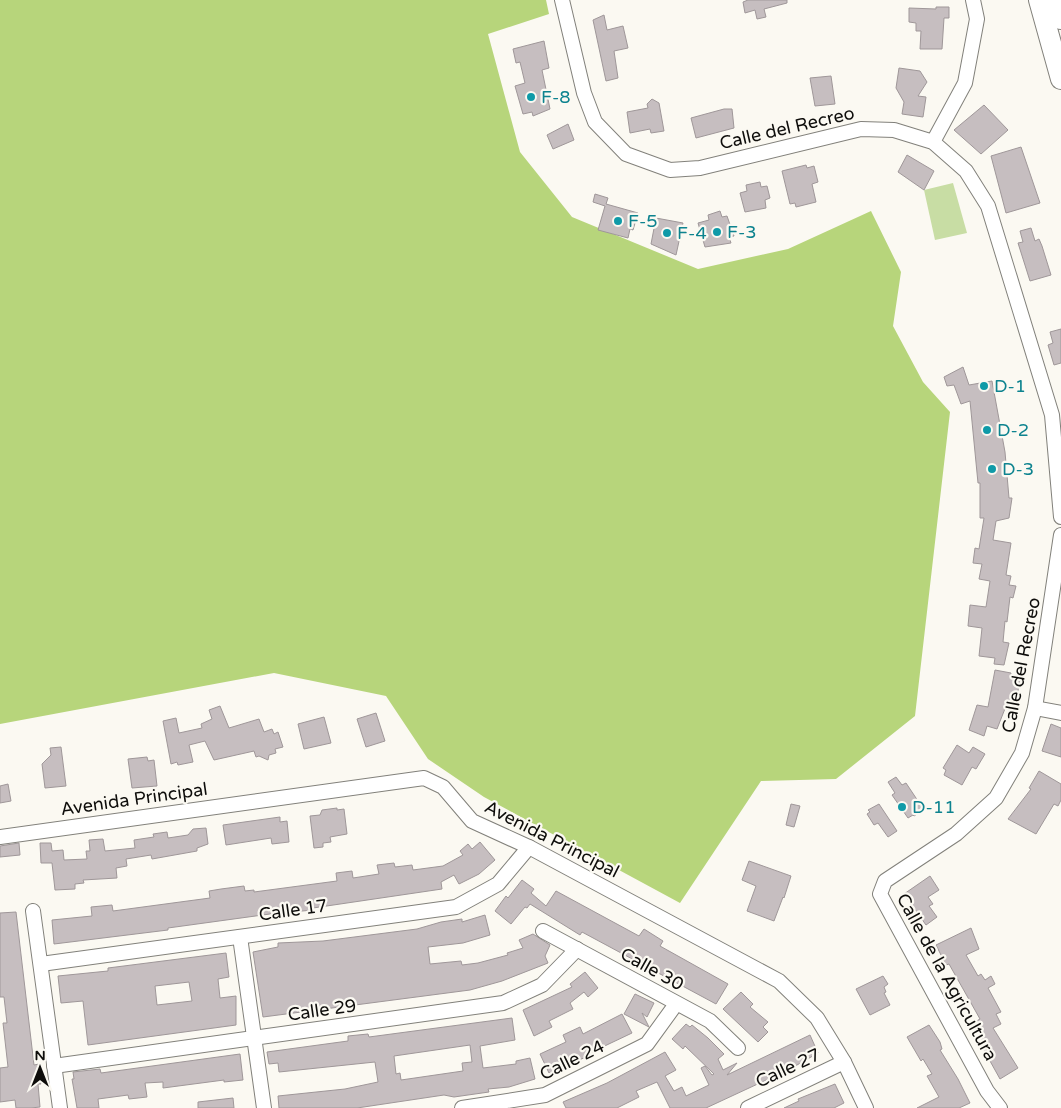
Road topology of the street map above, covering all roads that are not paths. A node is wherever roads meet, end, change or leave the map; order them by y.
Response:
1 (562, 0) edge
2 (973, 0) edge
3 (1025, 0) edge
4 (1039, 0) edge
5 (1056, 0) edge
6 (1061, 19) edge
7 (1054, 53) junction
8 (1061, 79) edge
9 (933, 142) junction
10 (1061, 517) edge
11 (1061, 534) edge
12 (1035, 708) junction
13 (1061, 713) edge
14 (0, 837) edge
15 (529, 847) junction
16 (903, 869) joint
17 (34, 911) dead end
18 (543, 931) dead end
19 (240, 937) junction
20 (577, 950) junction
21 (41, 964) junction
22 (676, 1004) junction
23 (255, 1038) junction
24 (738, 1048) dead end
25 (844, 1062) junction
26 (54, 1066) junction
27 (60, 1108) edge
28 (264, 1108) edge
29 (462, 1108) edge
30 (748, 1108) edge
31 (866, 1108) edge
32 (1000, 1108) edge

1 - 9 street, Calle del Recreo
2 - 9 street
3 - 7 highway
4 - 7 highway
5 - 6 highway
7 - 8 highway
9 - 10 street, Calle del Recreo
11 - 12 street, Calle del Recreo
12 - 13 street
12 - 16 street, Calle del Recreo
14 - 15 street, Avenida Principal
15 - 19 street, Calle 17
15 - 25 street, Avenida Principal
16 - 32 street, Calle de la Agricultura
17 - 21 street
18 - 20 street, Calle 30
19 - 21 street, Calle 17
19 - 23 street
20 - 22 street, Calle 30
20 - 23 street, Calle 29
21 - 26 street
22 - 24 street, Calle 30
22 - 29 street, Calle 24
23 - 26 street, Calle 29
23 - 28 street
25 - 30 street, Calle 27
25 - 31 street, Avenida Principal
26 - 27 street

